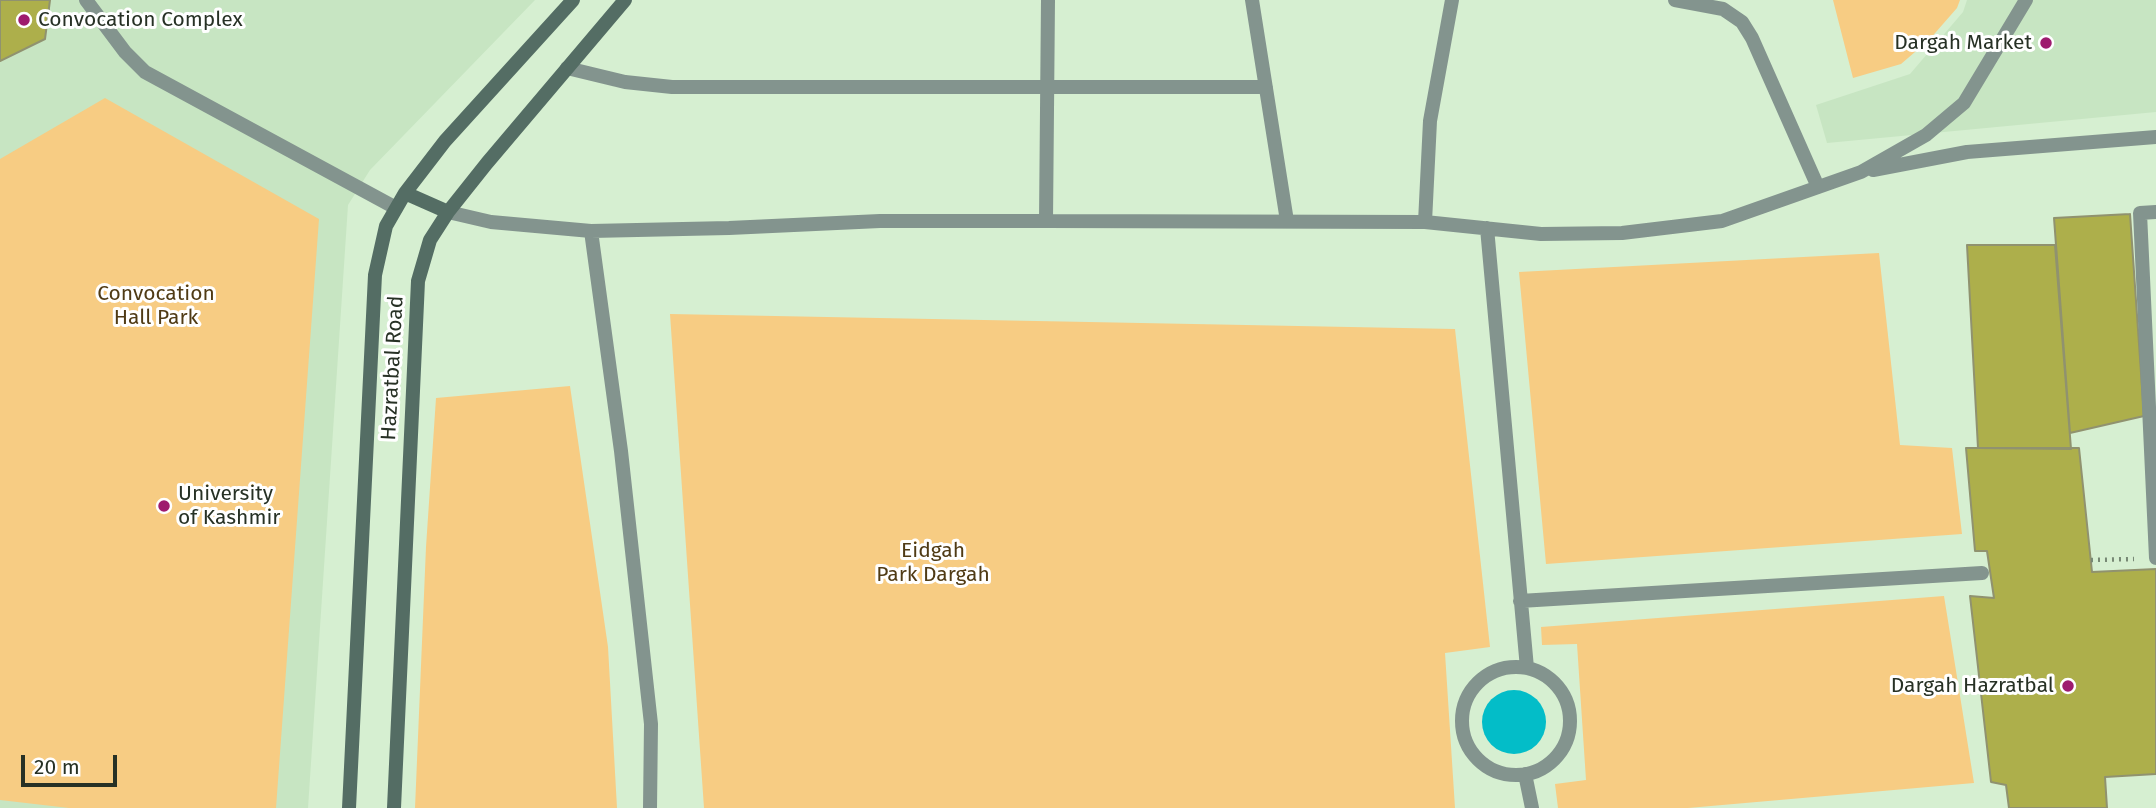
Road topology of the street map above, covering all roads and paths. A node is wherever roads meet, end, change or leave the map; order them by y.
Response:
1 (86, 0) edge
2 (573, 0) edge
3 (625, 0) edge
4 (1048, 0) edge
5 (1252, 0) edge
6 (1452, 0) edge
7 (1675, 0) edge
8 (2026, 0) edge
9 (567, 68) junction
10 (1047, 85) junction
11 (1266, 86) junction
12 (2156, 137) edge
13 (1861, 172) junction
14 (1818, 187) junction
15 (405, 193) junction
16 (396, 208) junction
17 (448, 212) junction
18 (2156, 212) edge
19 (1046, 220) junction
20 (1287, 221) junction
21 (1425, 222) junction
22 (1487, 228) junction
23 (591, 231) junction
24 (2156, 558) edge
25 (2091, 560) dead end
26 (1982, 573) dead end
27 (1520, 601) junction
28 (1527, 668) junction
29 (1525, 774) junction
30 (349, 808) edge
31 (394, 808) edge
32 (650, 808) edge
33 (1532, 808) edge

1 - 16 street
2 - 15 main road, Hazratbal Road
3 - 9 main road, Hazratbal Road
4 - 10 street
5 - 11 street
6 - 21 street
7 - 14 street
8 - 13 street
9 - 10 street
9 - 17 main road, Hazratbal Road
10 - 11 street
10 - 19 street
11 - 20 street
12 - 13 street
13 - 14 street
14 - 22 street
15 - 16 main road, Hazratbal Road
15 - 17 main road
16 - 30 main road, Hazratbal Road
17 - 23 street
17 - 31 main road, Hazratbal Road
18 - 24 street
19 - 20 street
19 - 23 street
20 - 21 street
21 - 22 street
22 - 27 street
23 - 32 street
24 - 25 path
26 - 27 street
27 - 28 street
28 - 29 street
28 - 29 street
29 - 33 street

